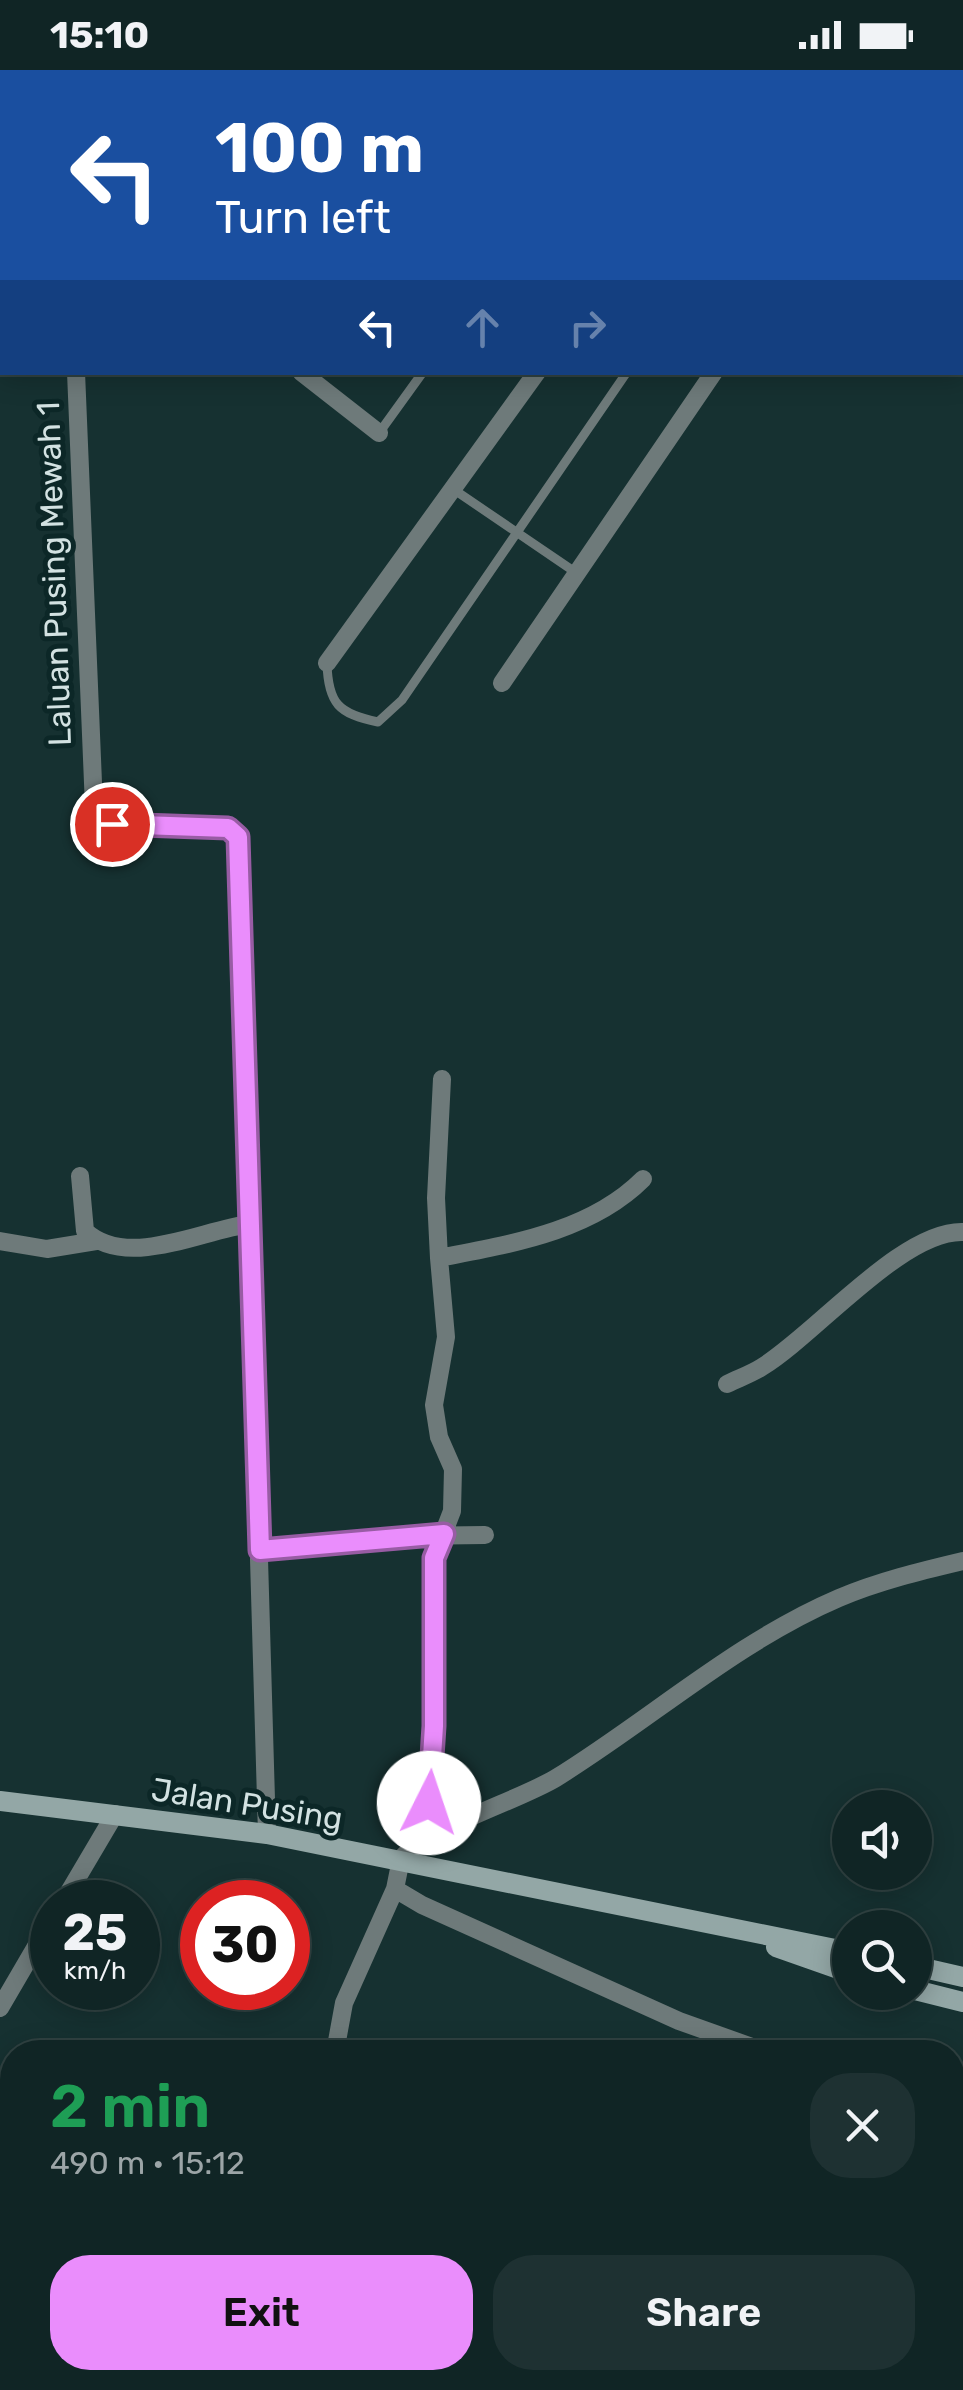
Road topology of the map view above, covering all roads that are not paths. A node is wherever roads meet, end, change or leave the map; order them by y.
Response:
1 (76, 375) edge
2 (305, 375) edge
3 (420, 375) edge
4 (535, 375) edge
5 (625, 375) edge
6 (712, 375) edge
7 (379, 433) joint
8 (453, 489) junction
9 (518, 531) junction
10 (578, 574) junction
11 (328, 663) joint
12 (502, 683) dead end
13 (442, 1079) dead end
14 (80, 1176) dead end
15 (643, 1179) dead end
16 (250, 1224) junction
17 (963, 1232) edge
18 (0, 1241) edge
19 (96, 1241) junction
20 (439, 1258) junction
21 (728, 1384) dead end
22 (444, 1534) junction
23 (485, 1535) dead end
24 (260, 1550) junction
25 (963, 1561) edge
26 (0, 1801) edge
27 (115, 1814) junction
28 (267, 1834) junction
29 (427, 1842) junction
30 (401, 1859) junction
31 (75, 1880) edge
32 (395, 1889) junction
33 (718, 1925) junction
34 (832, 1948) edge
35 (30, 1957) edge
36 (832, 1966) edge
37 (932, 1970) edge
38 (963, 1977) edge
39 (932, 1994) edge
40 (963, 2002) edge
41 (0, 2008) edge
42 (337, 2040) edge
43 (732, 2040) edge

1 - 16 street, Laluan Pusing Mewah 1
2 - 7 street
3 - 7 lane
4 - 8 street
5 - 9 lane
6 - 10 street
8 - 9 lane
8 - 11 street
9 - 10 lane
9 - 11 lane
10 - 12 street
13 - 20 street
14 - 19 street
15 - 20 street
16 - 19 street
16 - 24 street
17 - 21 street
18 - 19 street
20 - 22 street
22 - 23 street
22 - 24 street
22 - 29 street
24 - 28 street
25 - 29 street
26 - 27 main road, Jalan Pusing
27 - 28 main road, Jalan Pusing
27 - 31 street
28 - 30 main road, Jalan Pusing
29 - 30 street
30 - 32 street
30 - 33 main road, Jalan Pusing
32 - 42 street
32 - 43 street
33 - 34 main road, Jalan Pusing
33 - 36 main road, Jalan Pusing
35 - 41 street
37 - 38 main road
39 - 40 main road

